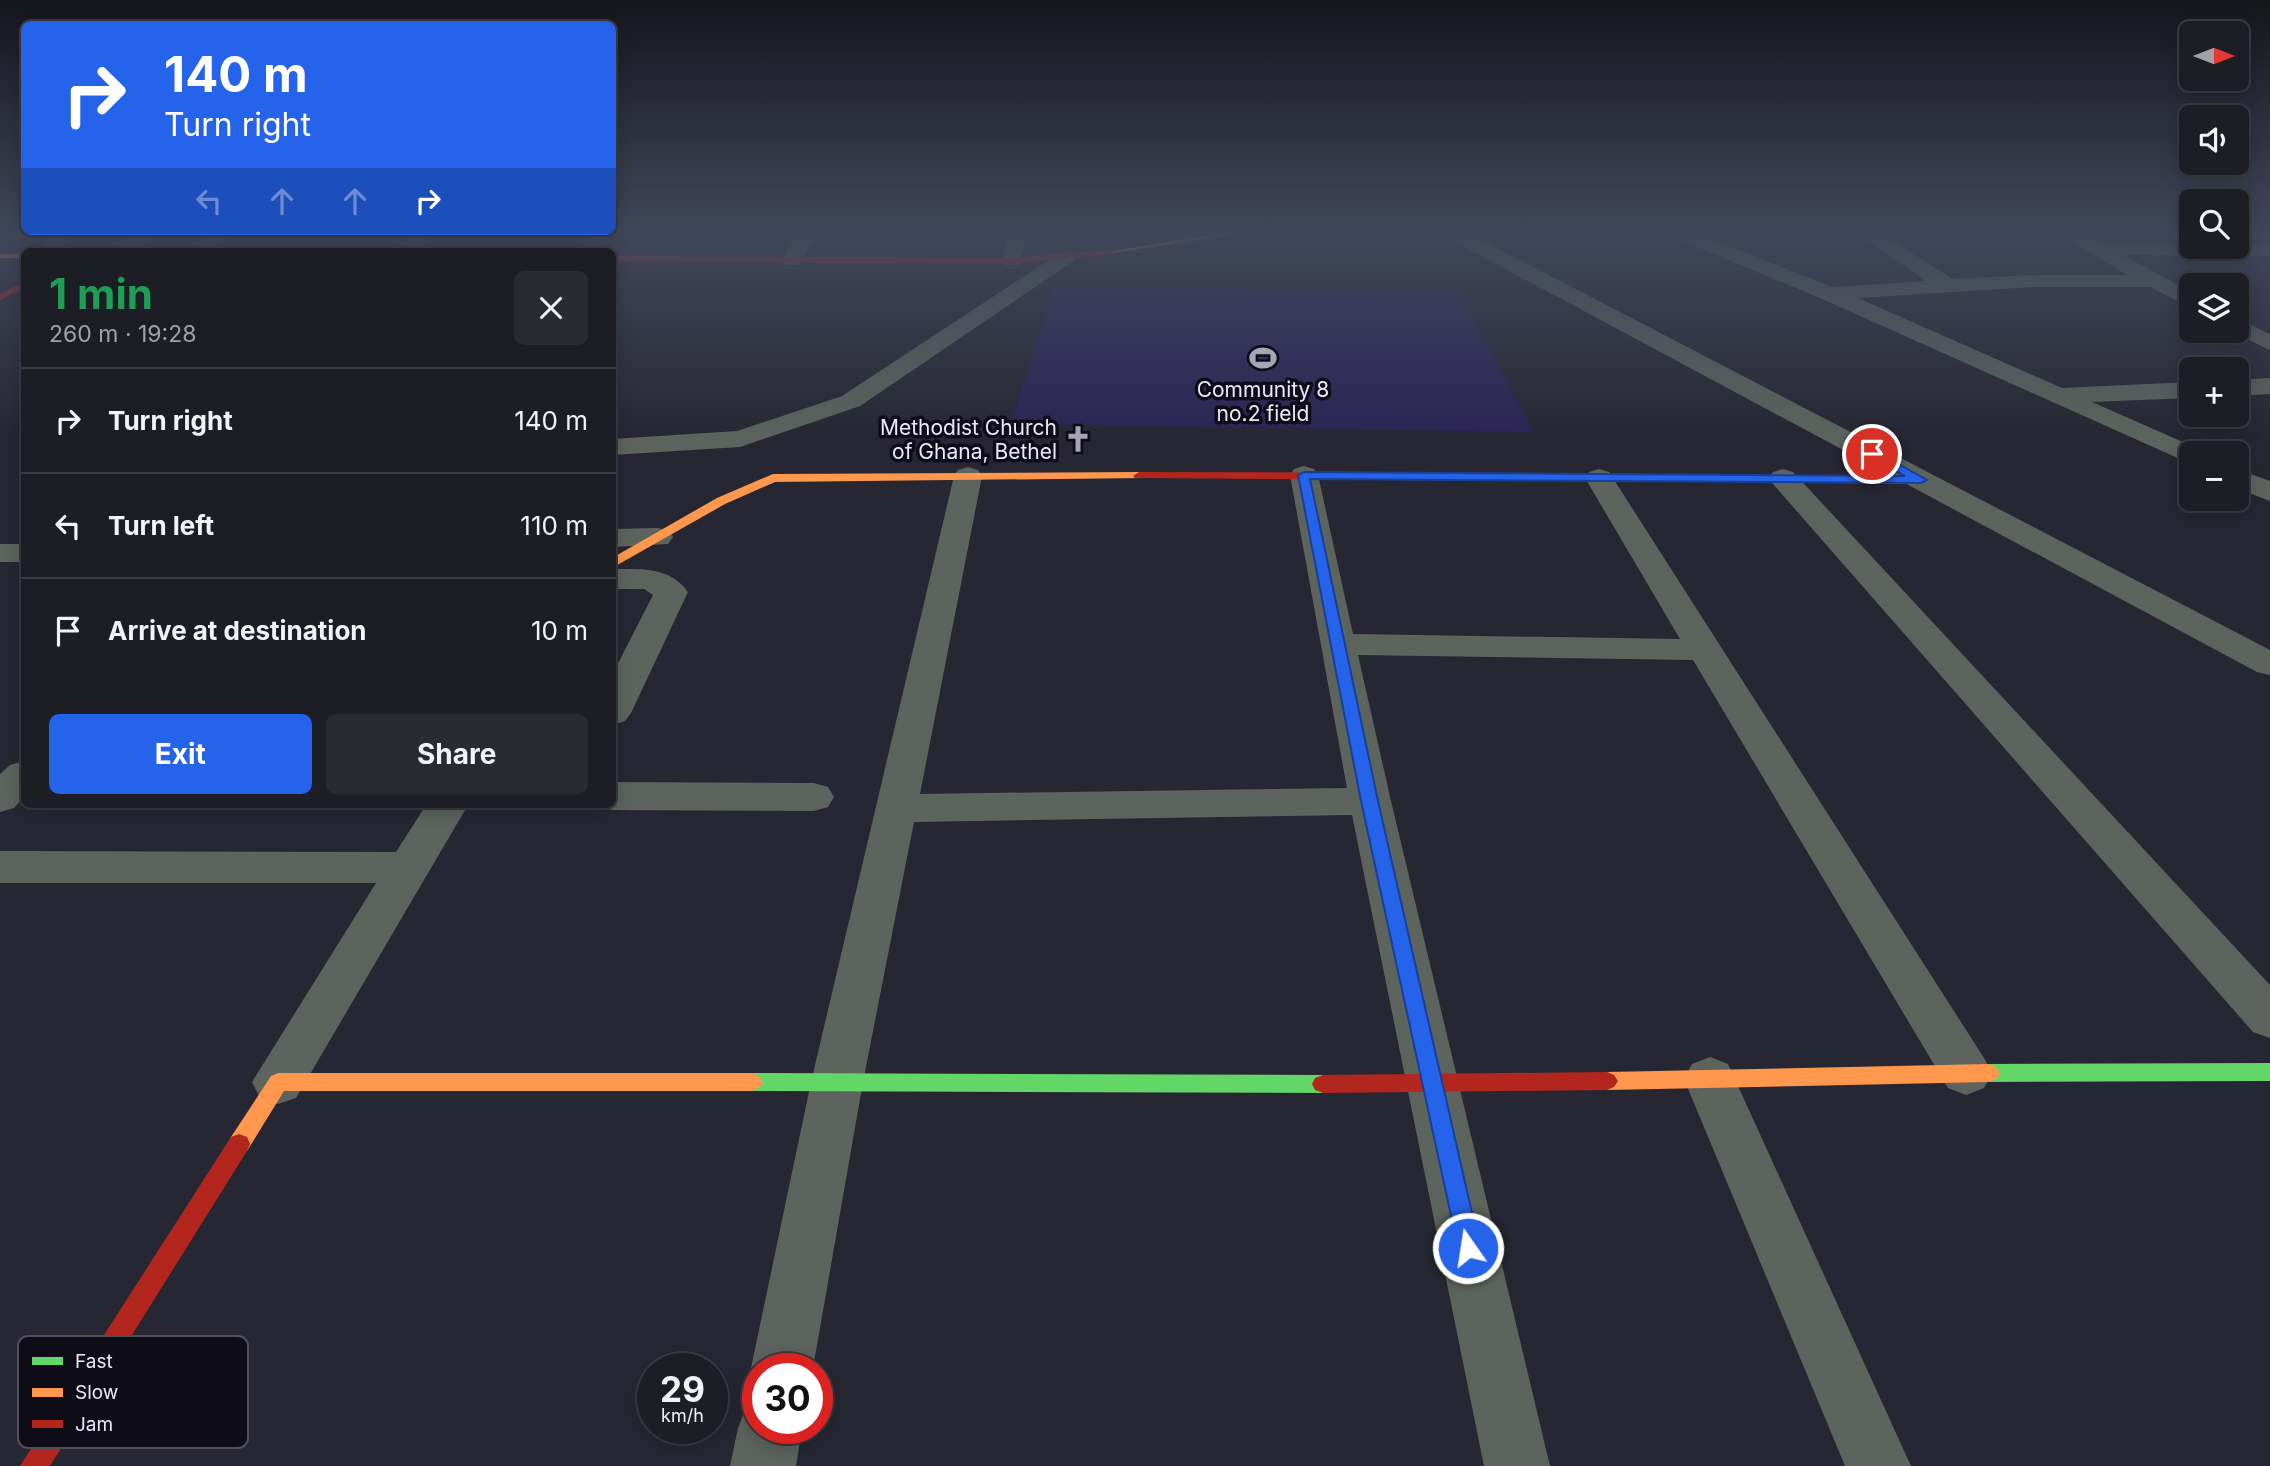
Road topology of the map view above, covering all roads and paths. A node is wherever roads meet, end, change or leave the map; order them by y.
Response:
1 (1000, 301) edge
2 (1582, 301) edge
3 (1848, 301) edge
4 (2249, 332) edge
5 (2270, 343) edge
6 (2270, 387) edge
7 (2249, 388) edge
8 (2179, 391) edge
9 (2057, 396) junction
10 (616, 447) edge
11 (2179, 451) edge
12 (1304, 475) junction
13 (968, 476) junction
14 (1599, 478) junction
15 (1783, 478) junction
16 (1921, 480) junction
17 (2249, 483) edge
18 (2270, 492) edge
19 (657, 537) junction
20 (616, 538) edge
21 (0, 553) edge
22 (21, 553) edge
23 (616, 562) edge
24 (616, 579) edge
25 (1339, 645) junction
26 (1705, 650) junction
27 (2270, 664) edge
28 (616, 705) edge
29 (21, 777) edge
30 (616, 796) edge
31 (814, 797) dead end
32 (0, 798) edge
33 (1370, 801) junction
34 (445, 808) edge
35 (896, 808) junction
36 (0, 867) edge
37 (407, 868) junction
38 (2270, 1018) edge
39 (2270, 1072) edge
40 (1966, 1073) junction
41 (1710, 1079) junction
42 (837, 1082) junction
43 (278, 1083) junction
44 (1431, 1085) junction
45 (117, 1336) edge
46 (785, 1353) edge
47 (767, 1444) edge
48 (45, 1448) edge
49 (34, 1466) edge
50 (763, 1466) edge
51 (1517, 1466) edge
52 (1878, 1466) edge

1 - 10 street
2 - 16 street
3 - 9 street
4 - 5 street
6 - 7 street
8 - 9 street
9 - 11 street
12 - 13 street
12 - 14 street
12 - 25 street
13 - 19 street
13 - 35 street
14 - 15 street
14 - 26 street
15 - 16 street
15 - 38 street
16 - 27 street
17 - 18 street
19 - 20 street
19 - 23 street
21 - 22 street
24 - 28 street
25 - 26 street
25 - 33 street
26 - 40 street
29 - 32 street
30 - 31 street
33 - 35 street
33 - 44 street
34 - 37 street
35 - 42 street
36 - 37 street
37 - 43 street
39 - 40 street
40 - 41 street
41 - 44 street
41 - 52 street
42 - 43 street
42 - 44 street
42 - 46 street
43 - 45 street
44 - 51 street
47 - 50 street
48 - 49 street

